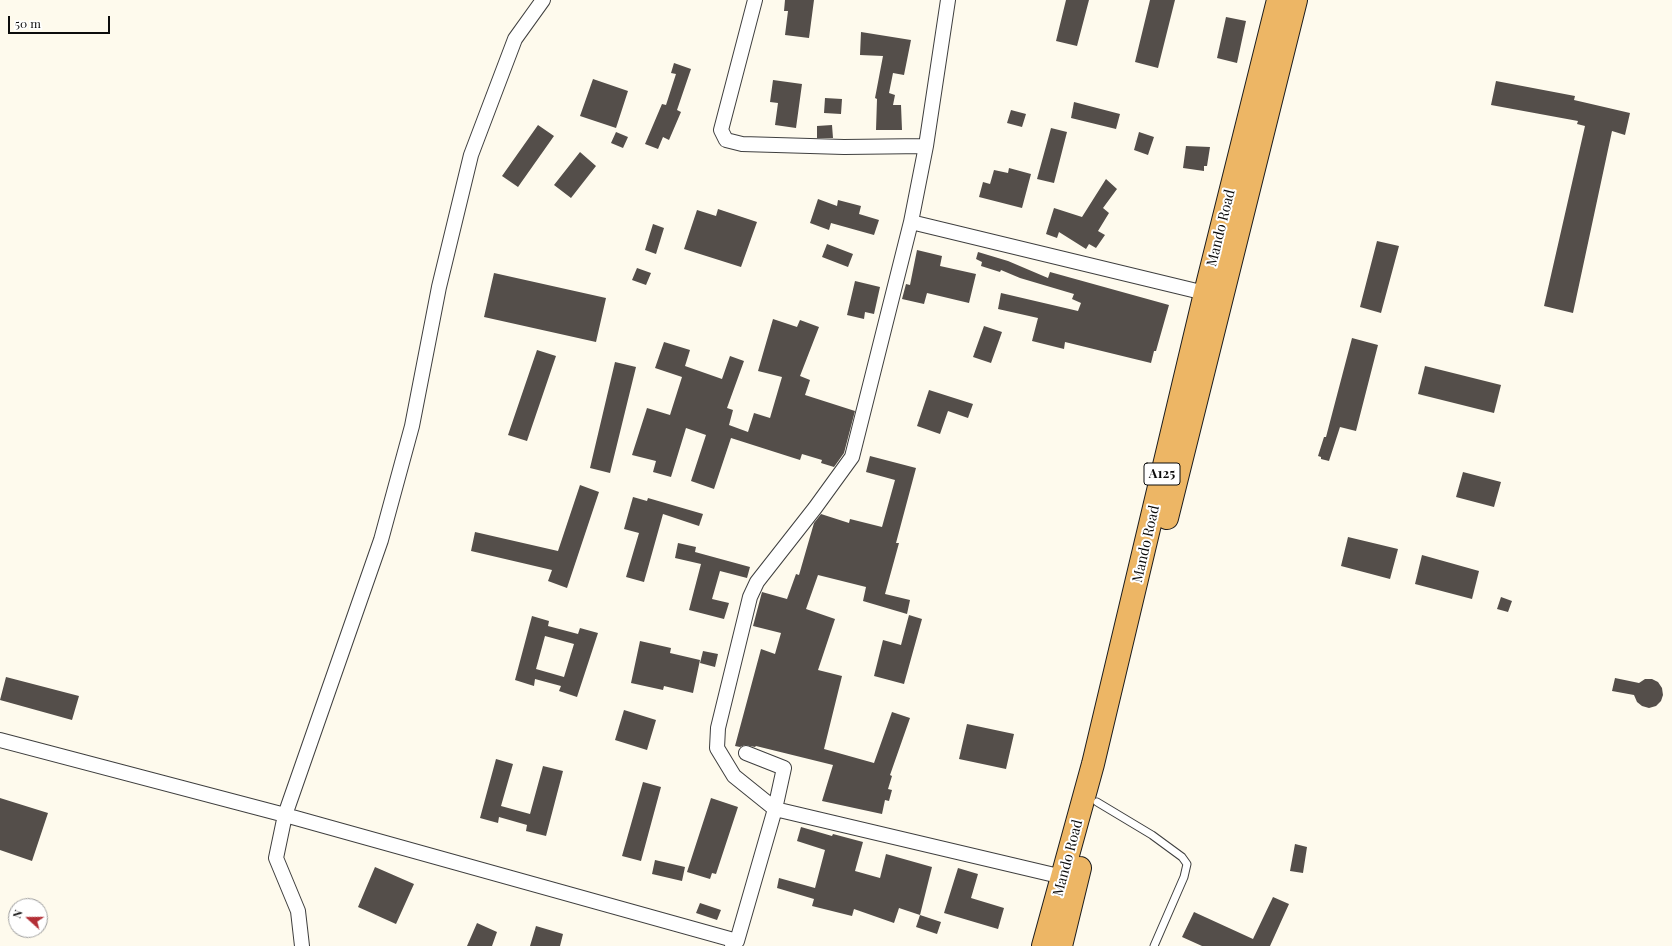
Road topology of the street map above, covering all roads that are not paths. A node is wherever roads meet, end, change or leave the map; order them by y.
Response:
1 (543, 0) edge
2 (755, 0) edge
3 (948, 0) edge
4 (1278, 0) edge
5 (1296, 0) edge
6 (926, 146) junction
7 (911, 222) junction
8 (1205, 293) junction
9 (0, 740) edge
10 (746, 753) dead end
11 (1097, 802) junction
12 (775, 809) junction
13 (285, 815) junction
14 (1063, 877) junction
15 (735, 944) edge
16 (302, 946) edge
17 (1043, 946) edge
18 (1061, 946) edge
19 (1154, 946) edge

1 - 13 street
2 - 6 street
3 - 6 street
4 - 8 highway, Mando Road / A125
5 - 11 highway, Mando Road / A125
6 - 7 street
7 - 8 street
7 - 12 street
8 - 14 highway, Mando Road / A125
9 - 13 street
10 - 12 street
11 - 18 highway, Mando Road / A125
11 - 19 lane
12 - 14 street
12 - 15 street
13 - 15 street
13 - 16 street
14 - 17 highway, Mando Road / A125

